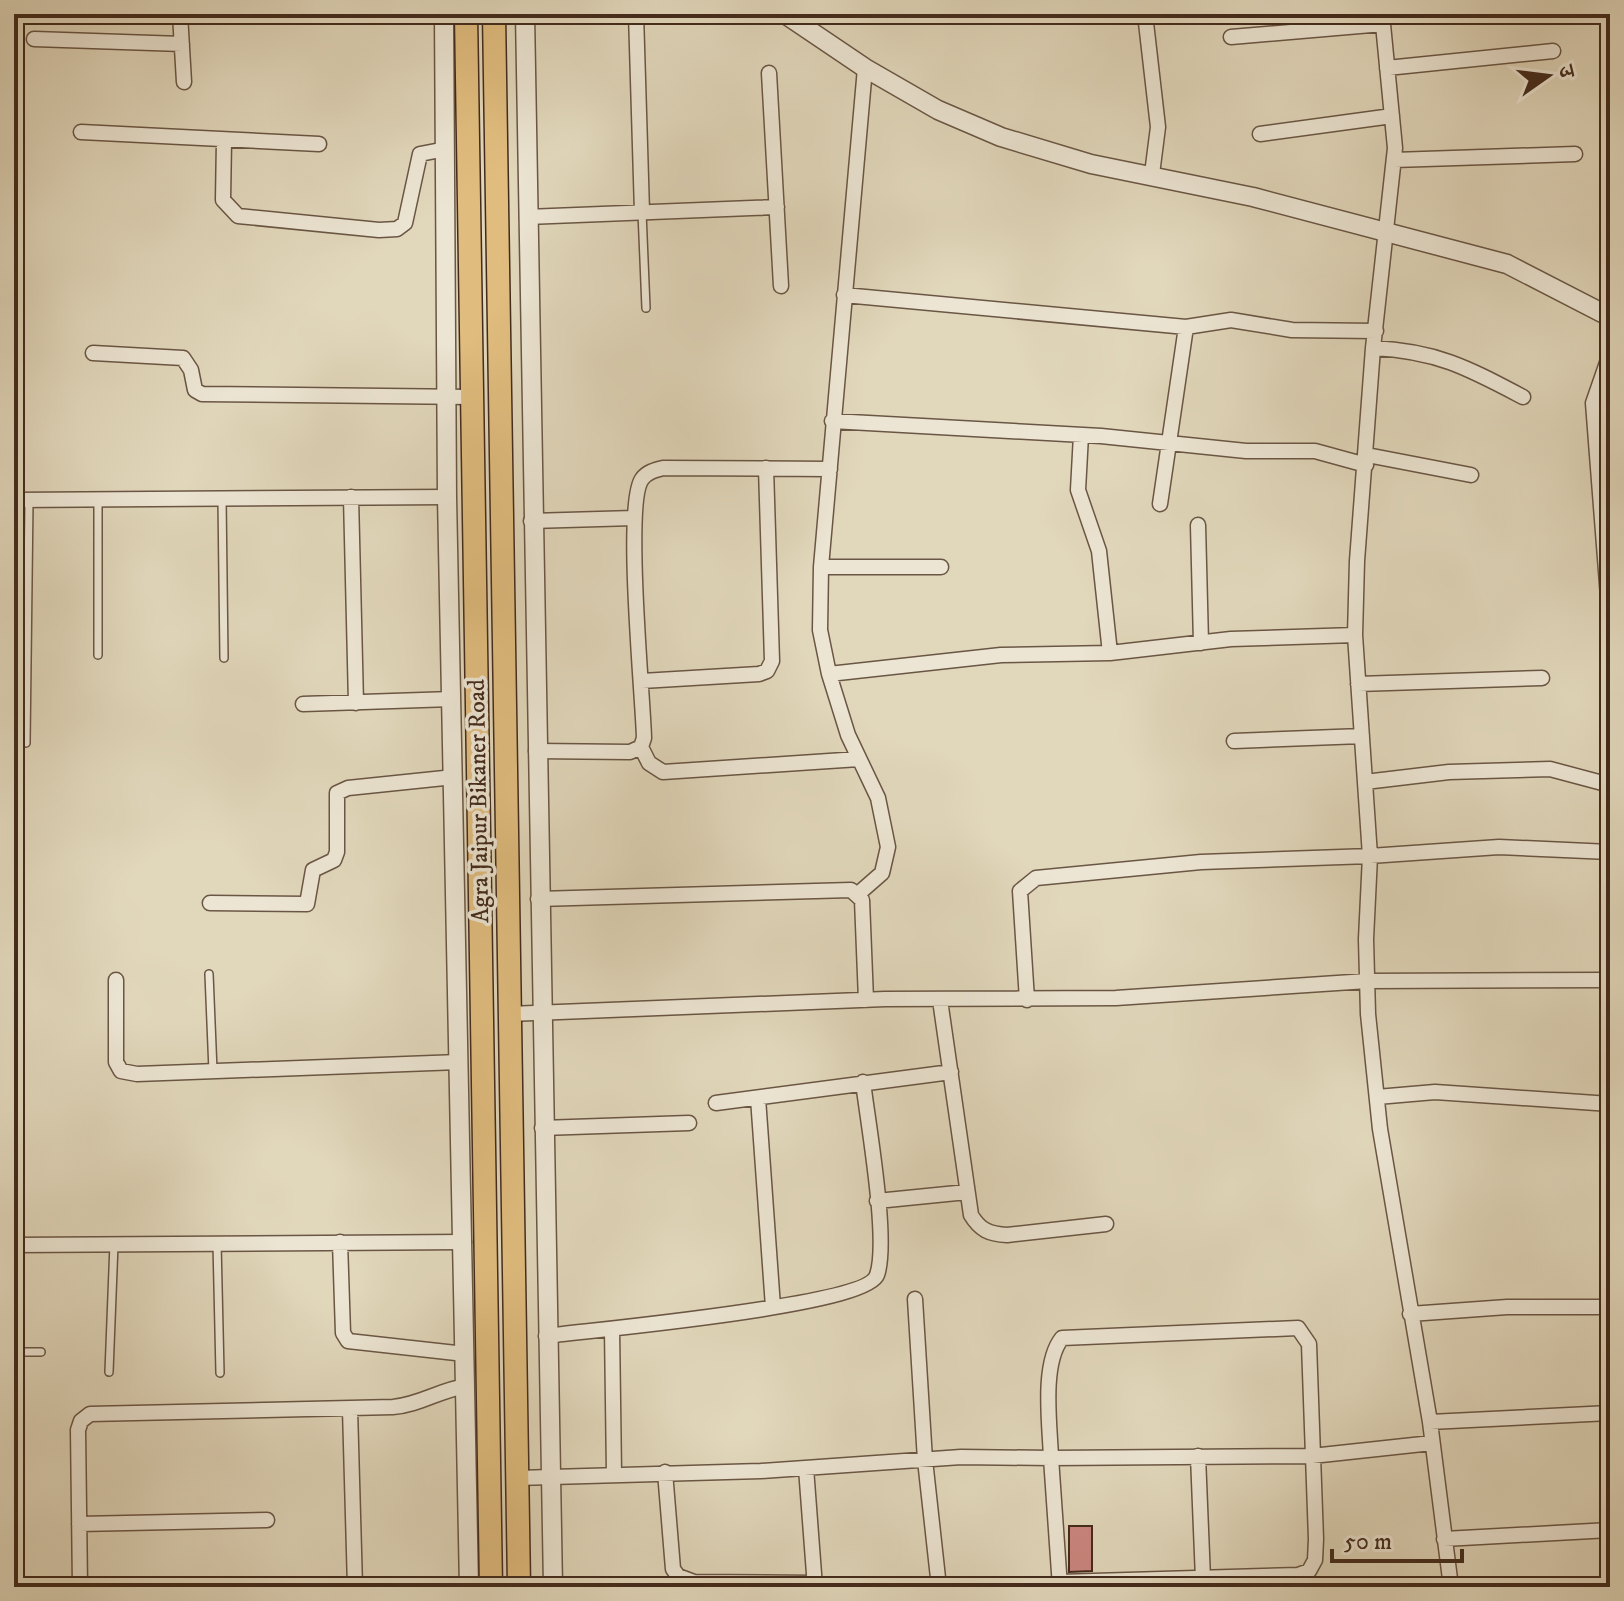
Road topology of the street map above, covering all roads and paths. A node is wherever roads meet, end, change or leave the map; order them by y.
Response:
1 (180, 14) edge
2 (444, 14) edge
3 (466, 14) edge
4 (494, 14) edge
5 (525, 14) edge
6 (636, 14) edge
7 (785, 14) edge
8 (1145, 14) edge
9 (1382, 19) edge
10 (1231, 37) dead end
11 (34, 39) dead end
12 (182, 44) junction
13 (1553, 51) dead end
14 (865, 68) junction
15 (1387, 68) junction
16 (769, 73) dead end
17 (184, 82) dead end
18 (1392, 116) junction
19 (81, 132) dead end
20 (1260, 134) dead end
21 (224, 140) junction
22 (319, 144) dead end
23 (446, 149) junction
24 (1575, 154) dead end
25 (1394, 160) junction
26 (1152, 174) junction
27 (777, 207) junction
28 (642, 212) junction
29 (527, 217) junction
30 (1388, 231) junction
31 (781, 286) dead end
32 (844, 295) junction
33 (646, 308) dead end
34 (1610, 317) edge
35 (1186, 327) junction
36 (1376, 331) junction
37 (1373, 348) junction
38 (93, 353) dead end
39 (1610, 354) edge
40 (447, 395) junction
41 (471, 397) junction
42 (1523, 397) dead end
43 (832, 421) junction
44 (1081, 435) junction
45 (1171, 443) junction
46 (1603, 450) edge
47 (1366, 460) junction
48 (766, 468) junction
49 (830, 469) junction
50 (1471, 475) dead end
51 (351, 497) junction
52 (447, 497) junction
53 (222, 499) junction
54 (22, 500) edge
55 (98, 500) junction
56 (1160, 504) dead end
57 (634, 518) junction
58 (531, 521) junction
59 (1198, 525) dead end
60 (1608, 563) edge
61 (821, 567) junction
62 (941, 567) dead end
63 (1610, 623) edge
64 (1355, 635) junction
65 (1201, 643) junction
66 (1110, 653) junction
67 (98, 655) dead end
68 (224, 658) dead end
69 (829, 674) junction
70 (1542, 678) dead end
71 (642, 681) junction
72 (1358, 684) junction
73 (452, 699) junction
74 (1610, 701) edge
75 (356, 703) junction
76 (303, 704) dead end
77 (1362, 736) junction
78 (1234, 741) dead end
79 (26, 743) dead end
80 (641, 747) junction
81 (536, 751) junction
82 (859, 759) junction
83 (1610, 759) edge
84 (454, 777) junction
85 (1365, 782) junction
86 (1610, 785) edge
87 (1610, 852) edge
88 (1370, 856) junction
89 (858, 894) junction
90 (538, 899) junction
91 (210, 903) dead end
92 (209, 974) dead end
93 (116, 980) dead end
94 (1610, 980) edge
95 (1367, 981) junction
96 (866, 1000) junction
97 (940, 1000) junction
98 (1027, 1000) junction
99 (541, 1012) junction
100 (509, 1014) junction
101 (459, 1062) junction
102 (213, 1071) junction
103 (951, 1072) junction
104 (863, 1082) junction
105 (1377, 1097) junction
106 (758, 1098) junction
107 (716, 1103) dead end
108 (1610, 1104) edge
109 (689, 1123) dead end
110 (542, 1128) junction
111 (967, 1192) junction
112 (877, 1201) junction
113 (1106, 1224) dead end
114 (340, 1242) junction
115 (464, 1242) junction
116 (217, 1243) junction
117 (114, 1244) junction
118 (14, 1245) edge
119 (915, 1299) dead end
120 (773, 1307) junction
121 (1610, 1307) edge
122 (1410, 1314) junction
123 (612, 1329) junction
124 (546, 1336) junction
125 (14, 1352) edge
126 (41, 1352) dead end
127 (465, 1354) junction
128 (109, 1372) dead end
129 (220, 1373) dead end
130 (466, 1386) junction
131 (350, 1409) junction
132 (1610, 1413) edge
133 (1430, 1422) junction
134 (1432, 1443) junction
135 (1198, 1456) junction
136 (1312, 1456) junction
137 (1051, 1458) junction
138 (925, 1460) junction
139 (806, 1468) junction
140 (665, 1472) junction
141 (614, 1474) junction
142 (517, 1478) junction
143 (552, 1478) junction
144 (267, 1520) dead end
145 (79, 1524) junction
146 (1610, 1530) edge
147 (1444, 1539) junction
148 (1203, 1579) junction
149 (815, 1585) edge
150 (1060, 1585) edge
151 (80, 1587) edge
152 (355, 1587) edge
153 (469, 1587) edge
154 (491, 1587) edge
155 (519, 1587) edge
156 (553, 1587) edge
157 (939, 1587) edge
158 (1451, 1587) edge

1 - 12 street
2 - 23 street
3 - 41 highway, Agra Jaipur Bikaner Road
4 - 100 highway, Agra Jaipur Bikaner Road
5 - 29 street
6 - 28 street
7 - 14 street
8 - 26 street
9 - 10 street
9 - 15 street
11 - 12 street
12 - 17 street
13 - 15 street
14 - 26 street
14 - 32 street
15 - 18 street
16 - 27 street
18 - 20 street
18 - 25 street
19 - 21 street
21 - 22 street
21 - 23 street
23 - 40 street
24 - 25 street
25 - 30 street
26 - 30 street
27 - 28 street
27 - 31 street
28 - 29 street
28 - 33 lane
29 - 58 street
30 - 34 street
30 - 36 street
32 - 35 street
32 - 43 street
35 - 36 street
35 - 45 street
36 - 37 street
37 - 42 street
37 - 47 street
38 - 40 street
39 - 46 street
40 - 41 street
40 - 52 street
41 - 154 highway, Agra Jaipur Bikaner Road
43 - 44 street
43 - 49 street
44 - 45 street
44 - 66 street
45 - 47 street
45 - 56 street
46 - 60 street
47 - 50 street
47 - 64 street
48 - 49 street
48 - 57 street
48 - 71 street
49 - 61 street
51 - 52 street
51 - 53 street
51 - 75 street
52 - 73 street
53 - 55 street
53 - 68 lane
54 - 55 street
54 - 79 lane
55 - 67 lane
57 - 58 street
57 - 71 street
58 - 81 street
59 - 65 street
60 - 63 street
61 - 62 street
61 - 69 street
64 - 65 street
64 - 72 street
65 - 66 street
66 - 69 street
69 - 82 street
70 - 72 street
71 - 80 street
72 - 77 street
73 - 75 street
73 - 84 street
74 - 83 street
75 - 76 street
77 - 78 street
77 - 85 street
80 - 81 street
80 - 82 street
81 - 90 street
82 - 89 street
84 - 91 street
84 - 101 street
85 - 86 street
85 - 88 street
87 - 88 street
88 - 95 street
88 - 98 street
89 - 90 street
89 - 96 street
90 - 99 street
92 - 102 lane
93 - 102 street
94 - 95 street
95 - 98 street
95 - 105 street
96 - 97 street
96 - 99 street
97 - 98 street
97 - 103 street
99 - 100 street
99 - 110 street
100 - 142 highway, Agra Jaipur Bikaner Road
101 - 102 street
101 - 115 street
103 - 104 street
103 - 111 street
104 - 106 street
104 - 112 street
105 - 108 street
105 - 122 street
106 - 107 street
106 - 120 street
109 - 110 street
110 - 124 street
111 - 112 street
111 - 113 street
112 - 120 street
114 - 115 street
114 - 116 street
114 - 127 street
115 - 127 street
116 - 117 street
116 - 129 lane
117 - 118 street
117 - 128 lane
119 - 138 street
120 - 123 street
121 - 122 street
122 - 133 street
123 - 124 street
123 - 141 street
124 - 143 street
125 - 126 lane
127 - 130 street
130 - 131 street
130 - 153 street
131 - 145 street
131 - 152 street
132 - 133 street
133 - 134 street
134 - 136 street
134 - 147 street
135 - 136 street
135 - 137 street
135 - 148 street
136 - 137 street
136 - 148 street
137 - 138 street
137 - 150 street
138 - 139 street
138 - 157 street
139 - 140 street
139 - 149 street
140 - 141 street
140 - 149 street
141 - 143 street
142 - 143 street
142 - 155 highway, Agra Jaipur Bikaner Road
143 - 156 street
144 - 145 street
145 - 151 street
146 - 147 street
147 - 158 street
148 - 150 street

